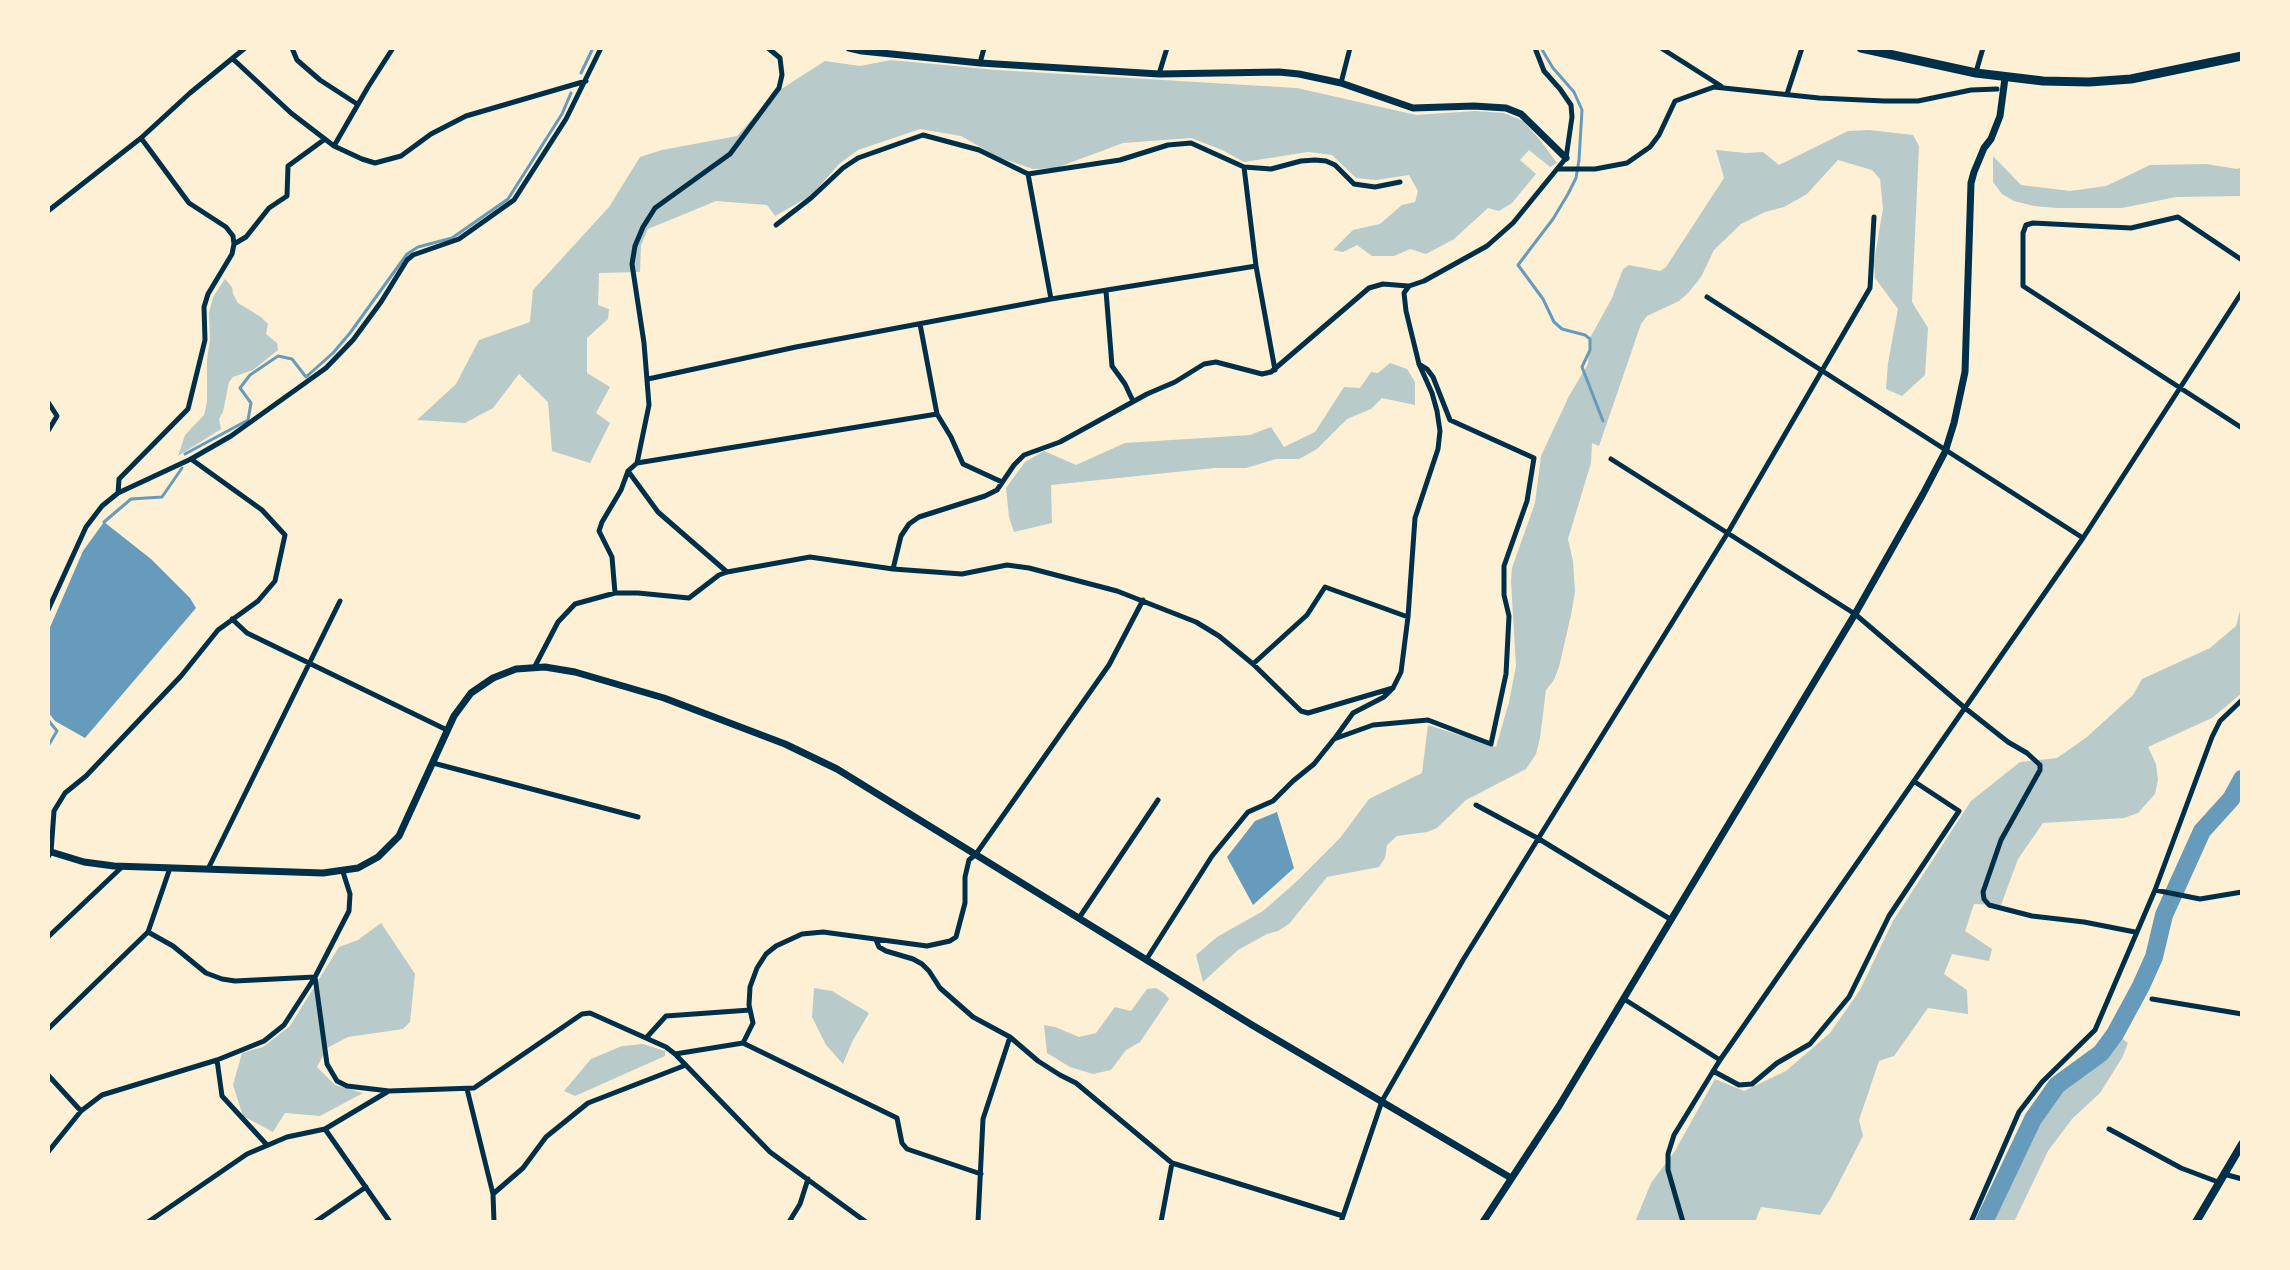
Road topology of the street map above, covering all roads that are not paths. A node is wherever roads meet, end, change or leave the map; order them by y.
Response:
1 (245, 48) edge
2 (292, 48) edge
3 (393, 48) edge
4 (601, 48) edge
5 (768, 48) edge
6 (849, 48) edge
7 (984, 48) edge
8 (1167, 48) edge
9 (1350, 48) edge
10 (1535, 48) edge
11 (1661, 48) edge
12 (1802, 48) edge
13 (1861, 48) edge
14 (1983, 48) edge
15 (2242, 56) edge
16 (233, 59) junction
17 (980, 63) junction
18 (1976, 73) junction
19 (1159, 74) junction
20 (2005, 78) junction
21 (586, 81) junction
22 (1341, 83) junction
23 (1722, 86) junction
24 (1997, 89) dead end
25 (1787, 94) junction
26 (357, 104) junction
27 (141, 138) junction
28 (325, 139) junction
29 (334, 146) junction
30 (1566, 158) junction
31 (1244, 167) junction
32 (1557, 169) junction
33 (1028, 174) junction
34 (1400, 182) dead end
35 (48, 211) edge
36 (1874, 217) dead end
37 (776, 225) dead end
38 (234, 244) junction
39 (2242, 260) edge
40 (1256, 266) junction
41 (1409, 286) junction
42 (1106, 291) junction
43 (2242, 292) edge
44 (1707, 297) dead end
45 (1051, 299) junction
46 (920, 324) junction
47 (1419, 364) junction
48 (1822, 369) junction
49 (1275, 370) junction
50 (648, 379) junction
51 (2181, 388) junction
52 (1133, 401) junction
53 (48, 402) edge
54 (937, 414) junction
55 (2242, 428) edge
56 (48, 431) edge
57 (1945, 449) junction
58 (191, 459) junction
59 (1611, 459) dead end
60 (637, 463) junction
61 (628, 471) junction
62 (1002, 482) junction
63 (118, 493) junction
64 (1727, 534) junction
65 (2083, 538) junction
66 (893, 569) junction
67 (727, 572) junction
68 (615, 593) junction
69 (1143, 600) junction
70 (340, 601) dead end
71 (48, 610) edge
72 (1855, 614) junction
73 (1408, 617) junction
74 (232, 619) junction
75 (309, 663) junction
76 (1253, 664) junction
77 (534, 668) junction
78 (1393, 688) junction
79 (2242, 700) edge
80 (1965, 708) junction
81 (447, 730) junction
82 (1334, 739) junction
83 (433, 763) junction
84 (1915, 782) junction
85 (1158, 800) dead end
86 (1476, 805) dead end
87 (638, 817) dead end
88 (1539, 839) junction
89 (49, 853) edge
90 (976, 854) junction
91 (124, 866) junction
92 (171, 867) junction
93 (208, 869) junction
94 (343, 872) junction
95 (2158, 891) junction
96 (2242, 892) edge
97 (1079, 918) junction
98 (1670, 919) junction
99 (148, 932) junction
100 (2135, 932) junction
101 (48, 937) edge
102 (876, 939) junction
103 (1146, 960) junction
104 (315, 977) junction
105 (1623, 998) junction
106 (2152, 999) dead end
107 (750, 1010) junction
108 (2242, 1014) edge
109 (48, 1029) edge
110 (1010, 1037) junction
111 (646, 1038) junction
112 (743, 1043) junction
113 (675, 1054) junction
114 (217, 1060) junction
115 (1720, 1060) junction
116 (686, 1065) junction
117 (1713, 1071) junction
118 (48, 1075) edge
119 (467, 1089) junction
120 (389, 1091) junction
121 (1382, 1101) junction
122 (81, 1111) junction
123 (325, 1129) junction
124 (2109, 1129) dead end
125 (2242, 1144) edge
126 (267, 1145) junction
127 (48, 1152) edge
128 (1172, 1163) junction
129 (981, 1174) junction
130 (1511, 1178) junction
131 (2221, 1178) junction
132 (808, 1179) junction
133 (2242, 1179) edge
134 (366, 1187) junction
135 (493, 1194) junction
136 (1342, 1219) edge
137 (148, 1222) edge
138 (315, 1222) edge
139 (390, 1222) edge
140 (494, 1222) edge
141 (789, 1222) edge
142 (866, 1222) edge
143 (978, 1222) edge
144 (1161, 1222) edge
145 (1483, 1222) edge
146 (1683, 1222) edge
147 (1971, 1222) edge
148 (2196, 1222) edge

1 - 16 street
2 - 26 street
3 - 26 street
4 - 21 street
5 - 50 street
6 - 17 street
7 - 17 street
8 - 19 street
9 - 22 street
10 - 30 street
11 - 23 street
12 - 25 street
13 - 18 highway
14 - 18 street
15 - 20 highway
16 - 27 street
16 - 28 street
17 - 19 street
18 - 20 highway
19 - 22 street
20 - 57 street
21 - 29 street
21 - 58 street
22 - 30 street
23 - 25 street
23 - 32 street
24 - 25 street
26 - 29 street
27 - 35 street
27 - 38 street
28 - 29 street
28 - 38 street
30 - 32 street
31 - 33 street
31 - 34 street
31 - 40 street
32 - 41 street
33 - 37 street
33 - 45 street
36 - 48 street
38 - 63 street
39 - 51 street
40 - 42 street
40 - 49 street
41 - 47 street
41 - 49 street
42 - 45 street
42 - 52 street
43 - 51 street
44 - 48 street
45 - 46 street
46 - 50 street
46 - 54 street
47 - 73 street
47 - 82 street
48 - 57 street
48 - 64 street
49 - 52 street
50 - 60 street
51 - 55 street
51 - 65 street
52 - 62 street
53 - 56 street
54 - 60 street
54 - 62 street
57 - 65 street
57 - 72 street
58 - 63 street
58 - 74 street
59 - 64 street
60 - 61 street
61 - 67 street
61 - 68 street
62 - 66 street
63 - 71 street
64 - 72 street
64 - 88 street
65 - 80 street
66 - 67 street
66 - 69 street
67 - 68 street
68 - 77 street
69 - 76 street
69 - 90 street
70 - 75 street
72 - 80 street
72 - 98 street
73 - 76 street
73 - 78 street
74 - 75 street
74 - 89 street
75 - 81 street
75 - 93 street
76 - 78 street
77 - 81 street
77 - 90 street
78 - 82 street
79 - 95 street
80 - 84 street
80 - 100 street
81 - 83 street
82 - 103 street
83 - 87 street
83 - 94 street
84 - 115 street
84 - 117 street
85 - 97 street
86 - 88 street
88 - 98 street
88 - 121 street
89 - 91 street
90 - 97 street
90 - 102 street
91 - 92 street
91 - 101 street
92 - 93 street
92 - 99 street
93 - 94 street
94 - 104 street
95 - 96 street
95 - 100 street
97 - 103 street
98 - 105 street
99 - 104 street
99 - 109 street
100 - 147 street
102 - 107 street
102 - 110 street
103 - 121 street
104 - 114 street
104 - 120 street
105 - 115 street
105 - 130 street
106 - 108 street
107 - 111 street
107 - 112 street
110 - 128 street
110 - 129 street
111 - 113 street
111 - 119 street
112 - 113 street
112 - 129 street
113 - 116 street
114 - 122 street
114 - 126 street
115 - 117 street
116 - 132 street
116 - 135 street
117 - 146 street
118 - 122 street
119 - 120 street
119 - 135 street
120 - 123 street
121 - 130 street
121 - 136 street
122 - 127 street
123 - 126 street
123 - 134 street
124 - 131 street
125 - 131 main road
126 - 137 street
128 - 136 street
128 - 144 street
129 - 143 street
130 - 145 street
131 - 133 street
131 - 148 main road
132 - 141 street
132 - 142 street
134 - 138 street
134 - 139 street
135 - 140 street

